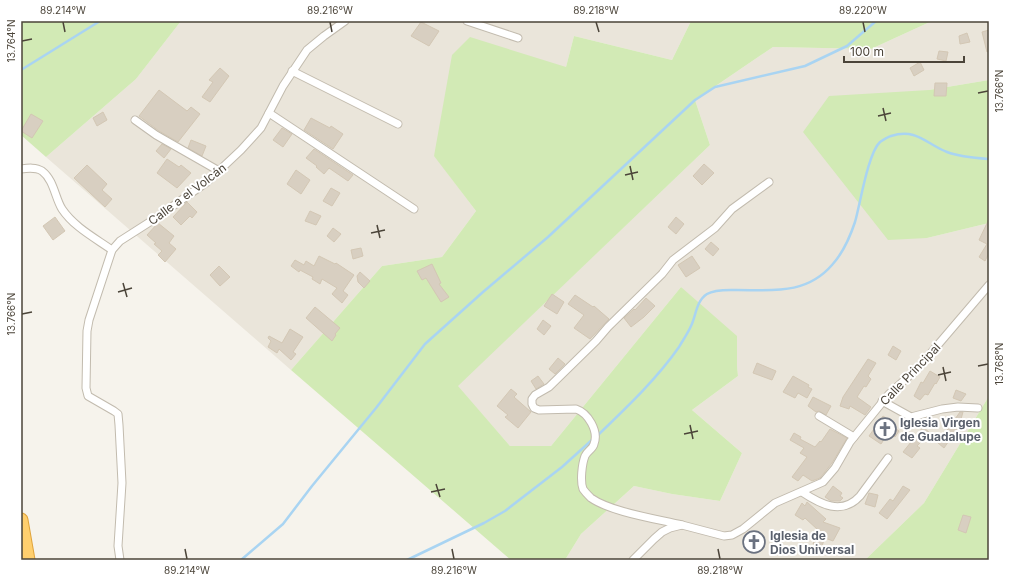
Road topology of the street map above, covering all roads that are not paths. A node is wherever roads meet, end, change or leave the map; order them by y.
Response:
1 (345, 21) edge
2 (467, 21) edge
3 (518, 38) dead end
4 (292, 71) junction
5 (269, 113) junction
6 (135, 120) dead end
7 (398, 124) dead end
8 (21, 169) edge
9 (219, 171) junction
10 (768, 182) dead end
11 (414, 209) dead end
12 (112, 250) junction
13 (989, 285) edge
14 (882, 401) junction
15 (978, 408) dead end
16 (819, 416) dead end
17 (854, 437) junction
18 (888, 458) dead end
19 (802, 492) junction
20 (21, 520) edge
21 (682, 525) junction
22 (28, 560) edge
23 (120, 560) edge
24 (633, 560) edge

1 - 4 street, Calle a el Volcán
2 - 3 street
4 - 5 street, Calle a el Volcán
4 - 7 street
5 - 9 street, Calle a el Volcán
5 - 11 street
6 - 9 street
8 - 12 street
9 - 12 street, Calle a el Volcán
10 - 21 street, Calle Principal
12 - 23 street
13 - 14 street, Calle Principal
14 - 15 street
14 - 17 street, Calle Principal
16 - 17 street
17 - 19 street, Calle Principal
18 - 19 street
19 - 21 street, Calle Principal
20 - 22 highway
21 - 24 street

